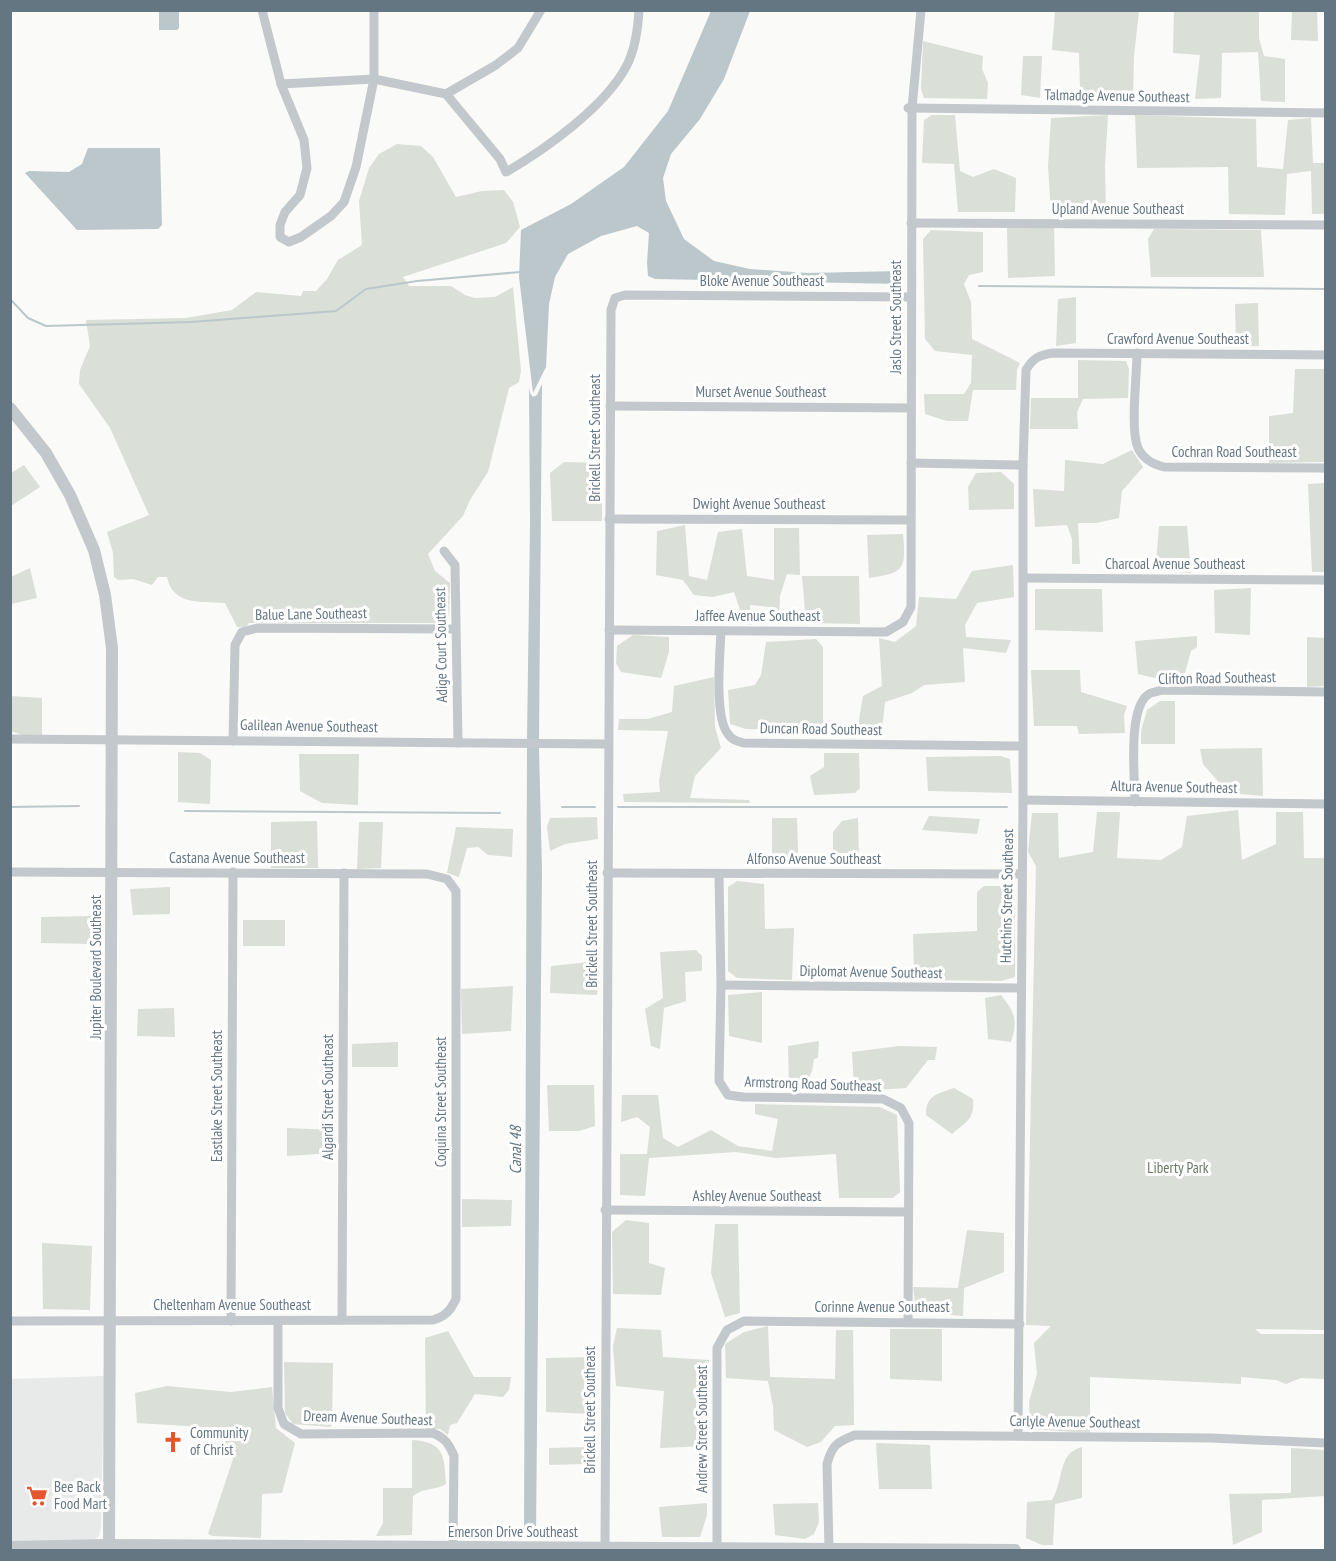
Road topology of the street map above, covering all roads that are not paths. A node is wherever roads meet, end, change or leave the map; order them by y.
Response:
1 (262, 10) edge
2 (374, 10) edge
3 (541, 10) edge
4 (639, 10) edge
5 (921, 10) edge
6 (374, 79) junction
7 (281, 84) junction
8 (446, 94) junction
9 (910, 108) junction
10 (1326, 113) edge
11 (911, 223) junction
12 (1326, 225) edge
13 (910, 297) junction
14 (615, 298) joint
15 (1137, 353) junction
16 (1326, 355) edge
17 (1032, 360) joint
18 (610, 405) junction
19 (10, 408) edge
20 (911, 408) junction
21 (911, 463) junction
22 (1023, 465) junction
23 (1326, 468) edge
24 (609, 519) junction
25 (909, 520) junction
26 (444, 551) dead end
27 (1023, 578) junction
28 (1326, 580) edge
29 (903, 622) joint
30 (455, 629) junction
31 (609, 630) junction
32 (721, 631) junction
33 (1326, 692) edge
34 (10, 739) edge
35 (113, 741) junction
36 (233, 741) junction
37 (458, 743) junction
38 (607, 744) junction
39 (1022, 746) junction
40 (1023, 800) junction
41 (1135, 802) junction
42 (1326, 804) edge
43 (10, 872) edge
44 (111, 872) junction
45 (233, 872) junction
46 (344, 873) junction
47 (607, 873) junction
48 (719, 874) junction
49 (1022, 874) junction
50 (456, 891) joint
51 (721, 985) junction
52 (1021, 988) junction
53 (605, 1210) junction
54 (908, 1212) junction
55 (450, 1311) joint
56 (110, 1319) junction
57 (231, 1320) junction
58 (342, 1320) junction
59 (10, 1321) edge
60 (278, 1321) junction
61 (744, 1321) joint
62 (908, 1322) junction
63 (1020, 1324) junction
64 (1018, 1436) junction
65 (1326, 1443) edge
66 (10, 1547) edge
67 (109, 1548) edge
68 (453, 1548) junction
69 (605, 1549) edge
70 (717, 1549) edge
71 (829, 1550) edge
72 (1015, 1551) edge

1 - 7 street
2 - 6 street
3 - 8 street
4 - 8 street
5 - 9 street, Jaslo Street Southeast
6 - 7 street
6 - 7 street
6 - 8 street
9 - 10 street, Talmadge Avenue Southeast
9 - 11 street, Jaslo Street Southeast
11 - 12 street, Upland Avenue Southeast
11 - 13 street, Jaslo Street Southeast
13 - 14 street, Bloke Avenue Southeast
13 - 20 street, Jaslo Street Southeast
14 - 18 street, Brickell Street Southeast
15 - 16 street, Crawford Avenue Southeast
15 - 17 street, Crawford Avenue Southeast
15 - 23 street, Cochran Road Southeast
17 - 22 street, Hutchins Street Southeast
18 - 20 street, Murset Avenue Southeast
18 - 24 street, Brickell Street Southeast
19 - 35 street, Jupiter Boulevard Southeast
20 - 21 street, Jaslo Street Southeast
21 - 22 street
21 - 25 street, Jaslo Street Southeast
22 - 27 street, Hutchins Street Southeast
24 - 25 street, Dwight Avenue Southeast
24 - 31 street, Brickell Street Southeast
25 - 29 street, Jaslo Street Southeast
26 - 30 street, Adige Court Southeast
27 - 28 street, Charcoal Avenue Southeast
27 - 39 street, Hutchins Street Southeast
29 - 32 street, Jaffee Avenue Southeast
30 - 36 street, Balue Lane Southeast
30 - 37 street, Adige Court Southeast
31 - 32 street, Jaffee Avenue Southeast
31 - 38 street, Brickell Street Southeast
32 - 39 street, Duncan Road Southeast
33 - 41 street, Clifton Road Southeast
34 - 35 street, Galilean Avenue Southeast
35 - 36 street, Galilean Avenue Southeast
35 - 44 street, Jupiter Boulevard Southeast
36 - 37 street, Galilean Avenue Southeast
37 - 38 street, Galilean Avenue Southeast
38 - 47 street, Brickell Street Southeast
39 - 40 street, Hutchins Street Southeast
40 - 41 street, Altura Avenue Southeast
40 - 49 street, Hutchins Street Southeast
41 - 42 street, Altura Avenue Southeast
43 - 44 street, Castana Avenue Southeast
44 - 45 street, Castana Avenue Southeast
44 - 56 street, Jupiter Boulevard Southeast
45 - 46 street, Castana Avenue Southeast
45 - 57 street, Eastlake Street Southeast
46 - 50 street, Castana Avenue Southeast
46 - 58 street, Algardi Street Southeast
47 - 48 street, Alfonso Avenue Southeast
47 - 53 street, Brickell Street Southeast
48 - 49 street, Alfonso Avenue Southeast
48 - 51 street, Armstrong Road Southeast
49 - 52 street, Hutchins Street Southeast
50 - 55 street, Coquina Street Southeast
51 - 52 street, Diplomat Avenue Southeast
51 - 54 street, Armstrong Road Southeast
52 - 63 street, Hutchins Street Southeast
53 - 54 street, Ashley Avenue Southeast
53 - 69 street, Brickell Street Southeast
54 - 62 street, Armstrong Road Southeast
55 - 58 street, Cheltenham Avenue Southeast
56 - 57 street, Cheltenham Avenue Southeast
56 - 59 street, Cheltenham Avenue Southeast
56 - 67 street, Jupiter Boulevard Southeast
57 - 60 street, Cheltenham Avenue Southeast
58 - 60 street, Cheltenham Avenue Southeast
60 - 68 street, Dream Avenue Southeast
61 - 62 street, Corinne Avenue Southeast
61 - 70 street, Andrew Street Southeast
62 - 63 street, Corinne Avenue Southeast
63 - 64 street, Hutchins Street Southeast
64 - 65 street, Carlyle Avenue Southeast
64 - 71 street, Carlyle Avenue Southeast
66 - 67 street, Emerson Drive Southeast
67 - 68 street, Emerson Drive Southeast
68 - 69 street, Emerson Drive Southeast
69 - 70 street, Emerson Drive Southeast
70 - 71 street, Emerson Drive Southeast
71 - 72 street, Emerson Drive Southeast

